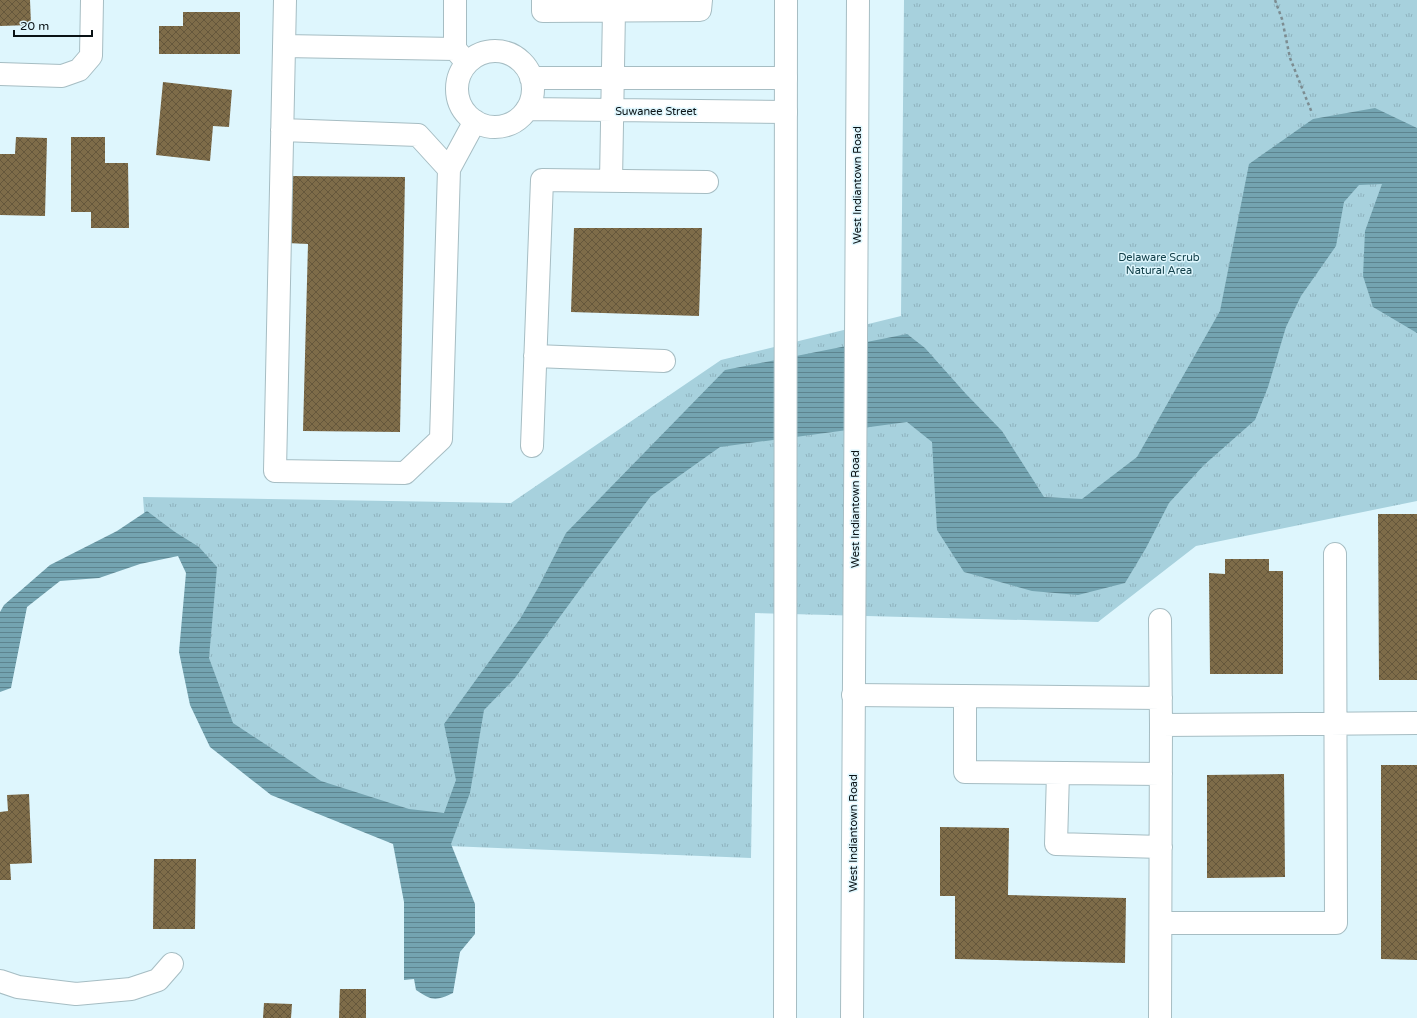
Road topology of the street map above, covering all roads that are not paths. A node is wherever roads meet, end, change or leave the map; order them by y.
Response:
1 (92, 0) edge
2 (285, 0) edge
3 (455, 0) edge
4 (543, 0) edge
5 (700, 0) edge
6 (786, 0) edge
7 (858, 0) edge
8 (614, 10) junction
9 (284, 46) junction
10 (461, 56) junction
11 (0, 74) edge
12 (531, 78) junction
13 (613, 78) junction
14 (786, 78) junction
15 (527, 110) junction
16 (612, 111) junction
17 (786, 112) junction
18 (474, 121) junction
19 (282, 130) junction
20 (449, 169) junction
21 (611, 181) junction
22 (707, 182) dead end
23 (535, 356) junction
24 (664, 361) dead end
25 (532, 446) dead end
26 (1335, 554) dead end
27 (1160, 620) dead end
28 (854, 695) junction
29 (965, 696) junction
30 (1161, 698) junction
31 (1417, 723) edge
32 (1336, 724) junction
33 (1161, 725) junction
34 (1058, 773) junction
35 (1161, 774) junction
36 (1161, 847) junction
37 (1161, 923) junction
38 (172, 964) dead end
39 (0, 981) edge
40 (785, 1018) edge
41 (852, 1018) edge
42 (1160, 1018) edge

1 - 11 main road
2 - 9 main road
3 - 10 main road
4 - 8 main road
5 - 8 main road
6 - 14 main road
7 - 28 main road, West Indiantown Road
8 - 13 main road
9 - 10 main road
9 - 19 main road
10 - 12 main road
10 - 18 main road
12 - 13 main road
12 - 15 main road
13 - 14 main road
13 - 16 main road
14 - 17 main road
15 - 16 main road, Suwanee Street
15 - 18 main road
16 - 17 main road, Suwanee Street
16 - 21 main road
17 - 40 main road
18 - 20 main road
19 - 20 main road
19 - 20 main road
21 - 22 main road
21 - 23 main road
23 - 24 main road
23 - 25 main road
26 - 32 main road
27 - 30 main road
28 - 29 main road
28 - 41 main road, West Indiantown Road
29 - 30 main road
29 - 34 main road
30 - 33 main road
31 - 32 main road
32 - 33 main road
32 - 37 main road
33 - 35 main road
34 - 35 main road
34 - 36 main road
35 - 36 main road
36 - 37 main road
37 - 42 main road
38 - 39 main road

